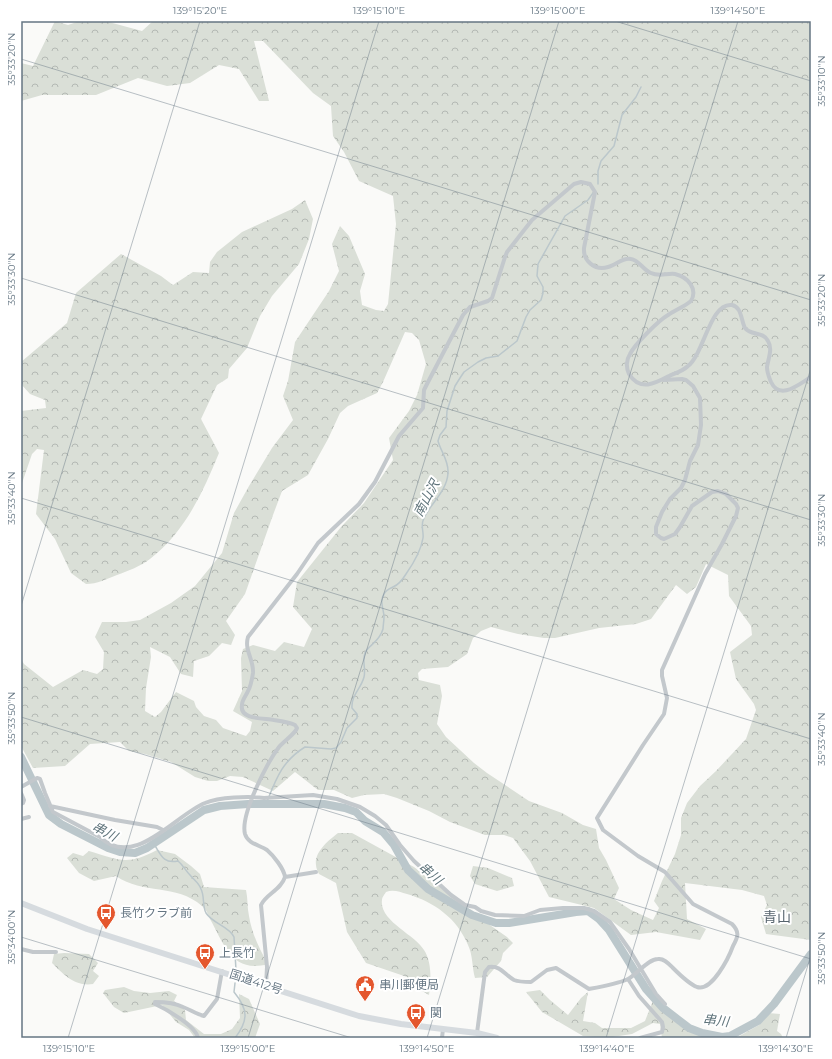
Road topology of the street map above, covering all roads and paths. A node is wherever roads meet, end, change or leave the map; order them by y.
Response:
1 (811, 377) edge
2 (661, 380) junction
3 (21, 787) edge
4 (21, 793) edge
5 (252, 799) junction
6 (21, 804) edge
7 (50, 806) junction
8 (29, 816) dead end
9 (21, 819) edge
10 (164, 830) junction
11 (316, 872) dead end
12 (285, 878) junction
13 (21, 903) edge
14 (21, 949) edge
15 (56, 952) dead end
16 (639, 970) junction
17 (222, 971) junction
18 (629, 978) junction
19 (266, 986) junction
20 (665, 1004) dead end
21 (443, 1029) junction
22 (477, 1033) junction
23 (198, 1038) edge
24 (442, 1038) edge
25 (493, 1038) edge
26 (640, 1038) edge

1 - 2 street
2 - 5 street
2 - 16 street
3 - 7 street
4 - 6 street
5 - 10 street
5 - 12 street
5 - 16 street
7 - 10 street
7 - 10 street
8 - 9 street
11 - 12 street
12 - 19 street
13 - 17 highway, 国道412号
14 - 15 street
16 - 18 street
16 - 20 street
17 - 19 highway, 国道412号
17 - 23 street
18 - 22 street
18 - 26 street
19 - 21 highway, 国道412号
21 - 22 highway, 国道412号
21 - 24 street
22 - 25 highway, 国道412号

